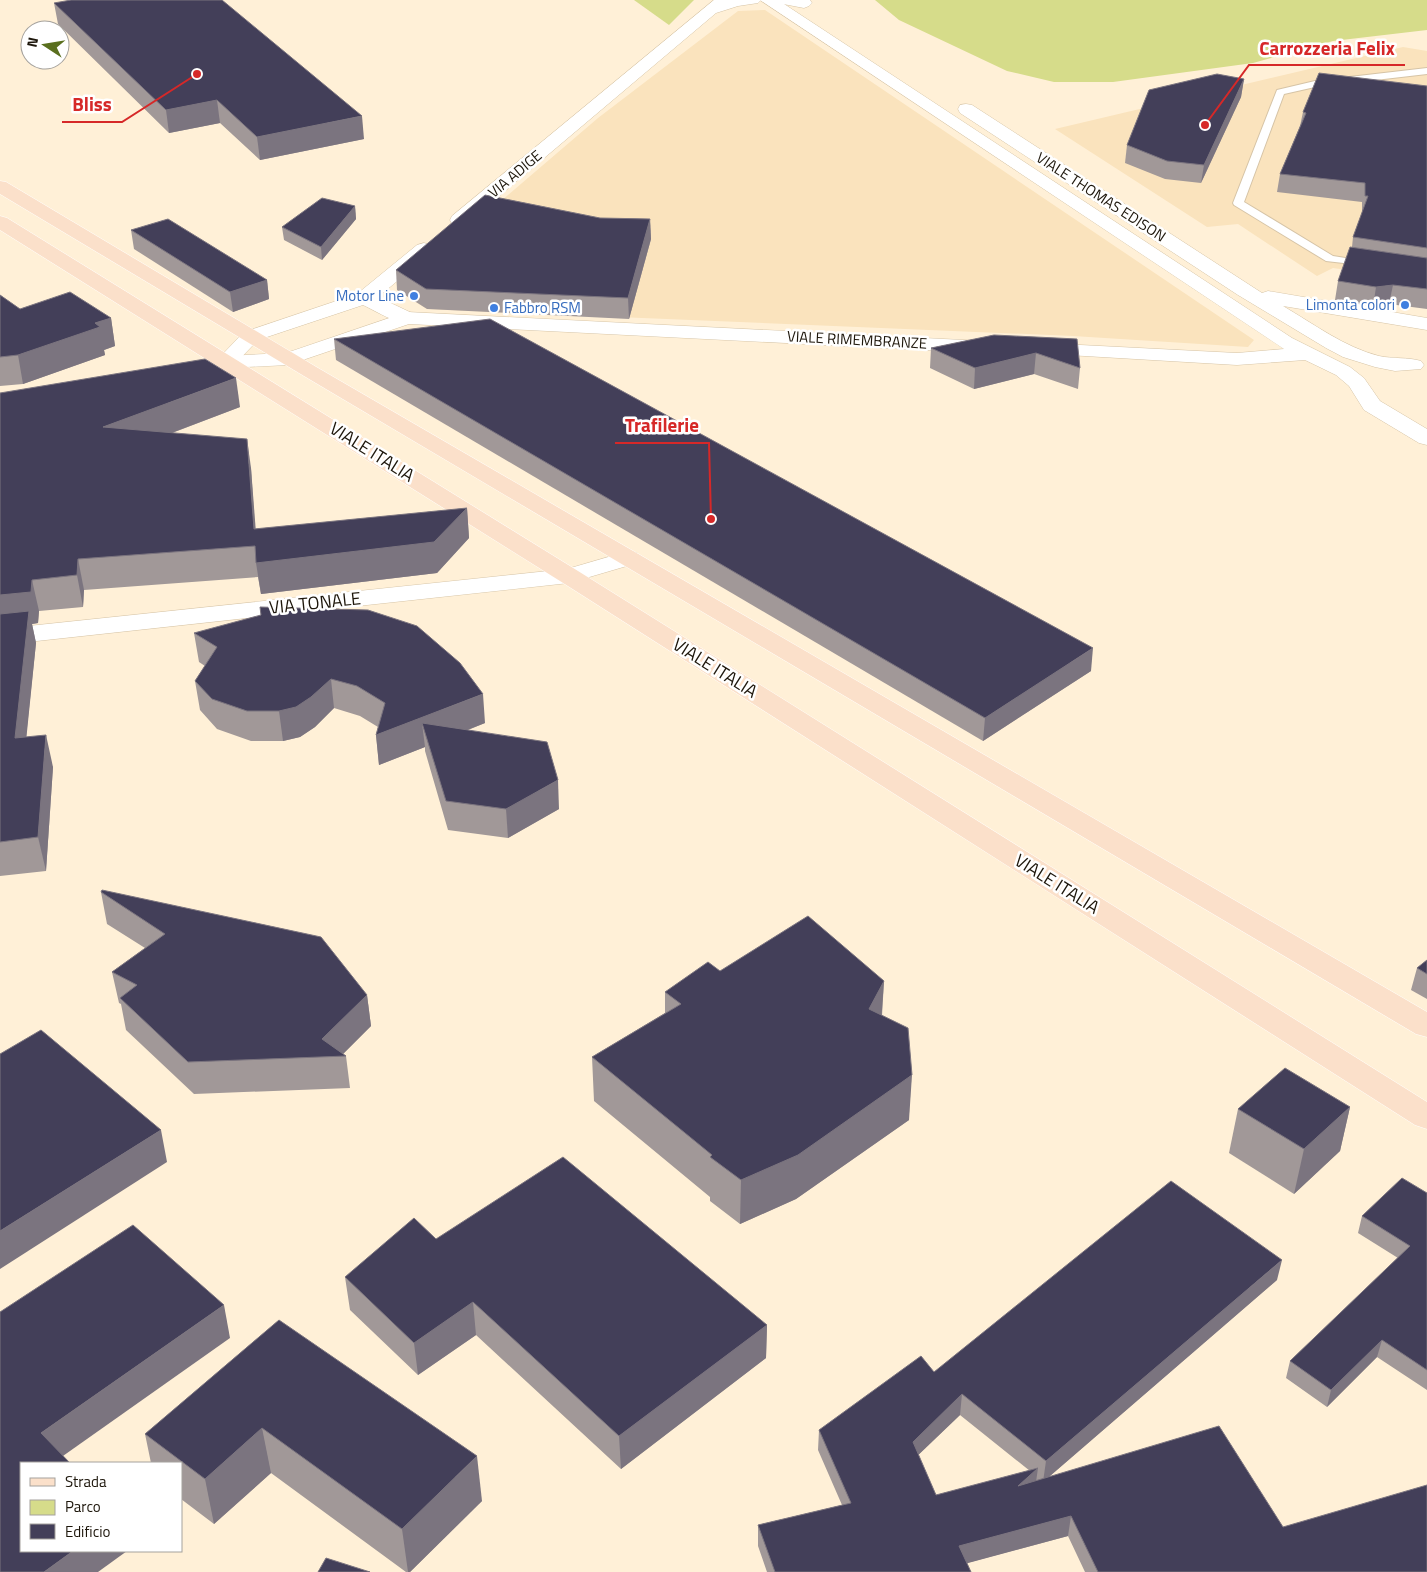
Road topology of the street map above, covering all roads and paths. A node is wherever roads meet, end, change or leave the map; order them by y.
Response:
1 (752, 0) edge
2 (768, 0) edge
3 (783, 0) edge
4 (802, 2) edge
5 (719, 4) edge
6 (838, 25) dead end
7 (1427, 71) edge
8 (954, 101) dead end
9 (0, 186) edge
10 (0, 222) edge
11 (1379, 266) edge
12 (1245, 291) junction
13 (364, 298) junction
14 (407, 318) junction
15 (1427, 324) edge
16 (252, 336) junction
17 (1306, 354) junction
18 (288, 359) junction
19 (226, 362) junction
20 (1420, 365) edge
21 (182, 374) edge
22 (1364, 393) junction
23 (1427, 438) edge
24 (628, 558) junction
25 (568, 576) junction
26 (0, 637) edge
27 (1427, 1026) edge
28 (1427, 1117) edge

1 - 5 street, VIA ADIGE
2 - 17 street, VIALE THOMAS EDISON
3 - 4 street
4 - 6 street
5 - 13 street, VIA ADIGE
7 - 11 lane
8 - 12 street, VIALE THOMAS EDISON
9 - 16 main road, VIALE ITALIA
10 - 19 main road, VIALE ITALIA
12 - 15 street
12 - 20 street, VIALE THOMAS EDISON
13 - 14 street, VIALE RIMEMBRANZE
13 - 16 street, VIA ADIGE
14 - 17 street, VIALE RIMEMBRANZE
14 - 18 street, VIALE RIMEMBRANZE
16 - 18 main road, VIALE ITALIA
16 - 19 street, VIA ADIGE
17 - 22 street, VIALE THOMAS EDISON
18 - 19 street, VIALE RIMEMBRANZE
18 - 24 main road, VIALE ITALIA
19 - 21 street, VIALE RIMEMBRANZE
19 - 25 main road, VIALE ITALIA
20 - 22 street
22 - 23 street, VIALE THOMAS EDISON
24 - 25 street, VIA TONALE
24 - 27 main road, VIALE ITALIA
25 - 26 street, VIA TONALE
25 - 28 main road, VIALE ITALIA

